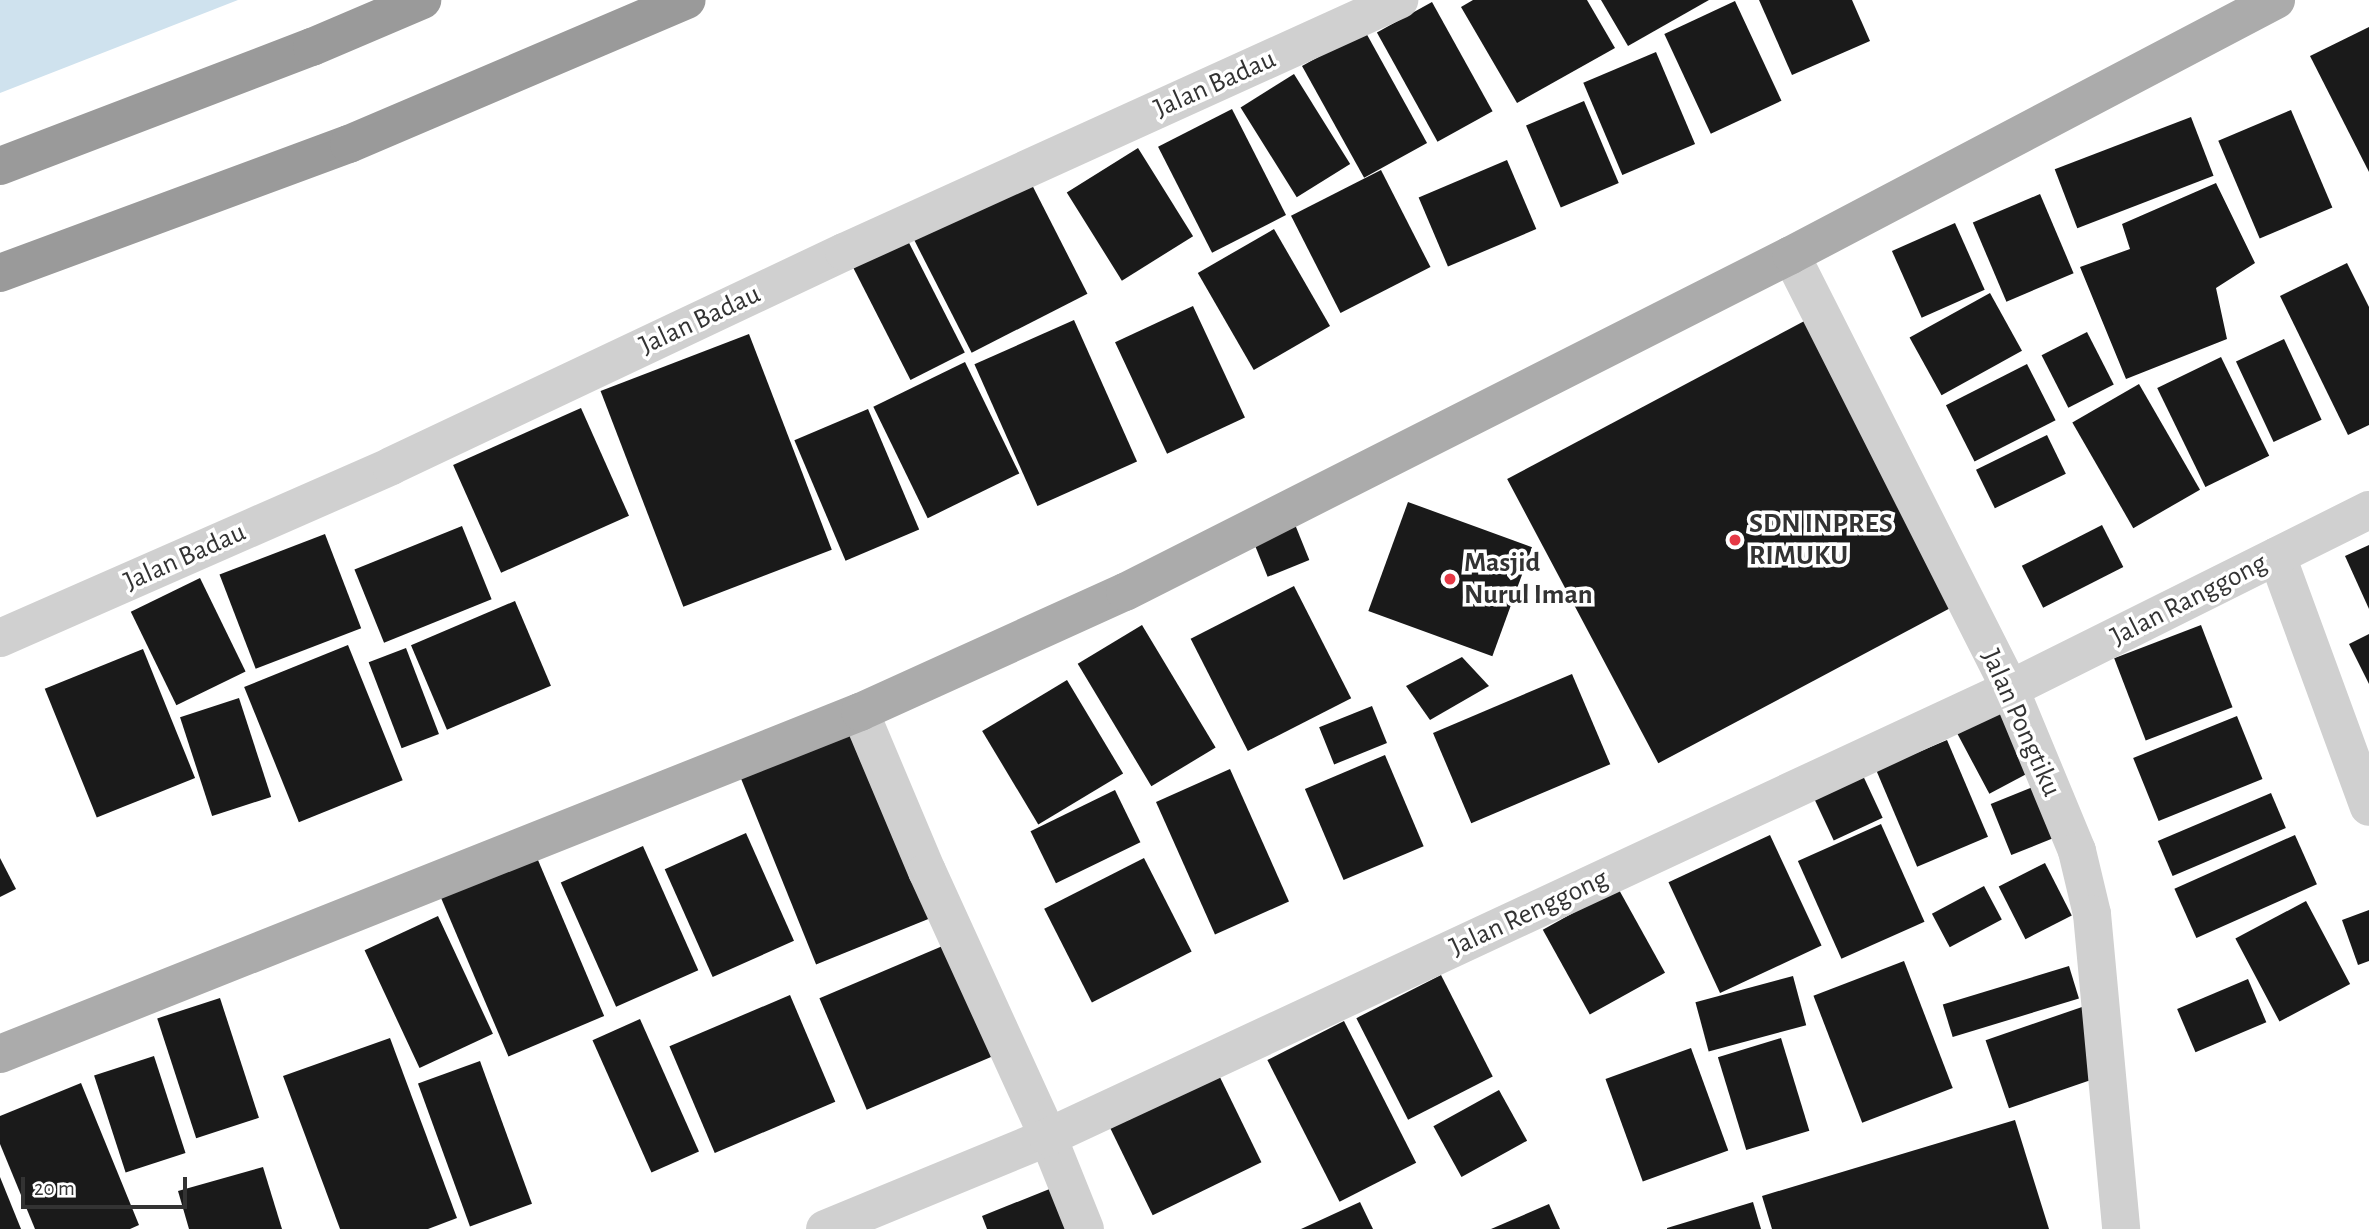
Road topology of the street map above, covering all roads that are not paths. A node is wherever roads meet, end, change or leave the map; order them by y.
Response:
1 (422, 0) edge
2 (687, 0) edge
3 (1399, 0) edge
4 (2276, 0) edge
5 (0, 166) edge
6 (1791, 255) junction
7 (0, 273) edge
8 (2369, 510) edge
9 (2277, 556) junction
10 (0, 638) edge
11 (2010, 689) junction
12 (860, 712) junction
13 (2369, 807) edge
14 (0, 1054) edge
15 (1048, 1137) junction
16 (825, 1229) edge
17 (1084, 1229) edge
18 (2121, 1229) edge

1 - 5 highway
2 - 7 highway
3 - 10 street, Jalan Badau
4 - 6 main road
6 - 11 street, Jalan Pongtiku
6 - 12 main road
8 - 9 street, Jalan Ranggong
9 - 11 street, Jalan Ranggong
9 - 13 street
11 - 15 street, Jalan Renggong
11 - 18 street, Jalan Pongtiku
12 - 14 main road
12 - 15 street
15 - 16 street, Jalan Renggong
15 - 17 street

